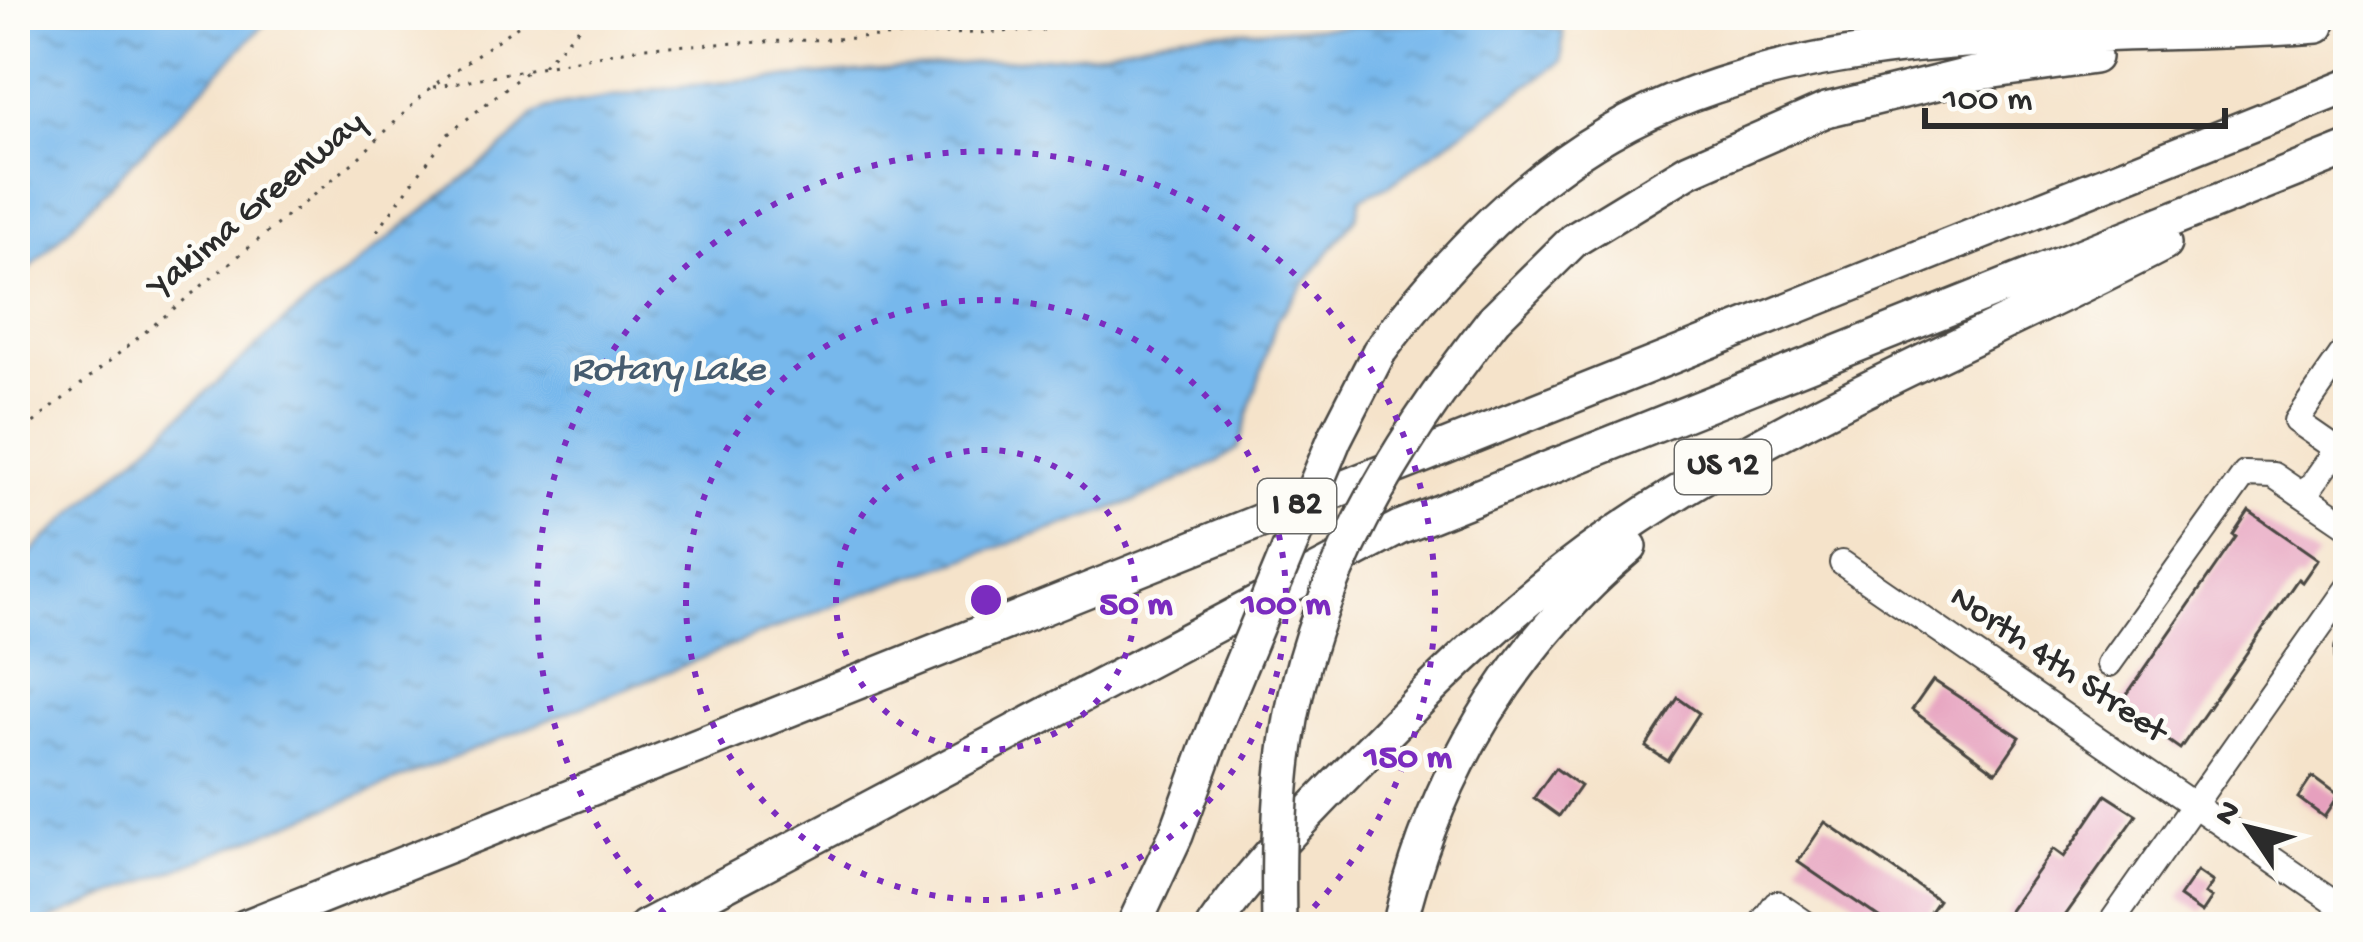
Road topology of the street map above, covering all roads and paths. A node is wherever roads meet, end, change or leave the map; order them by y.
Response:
1 (533, 15) edge
2 (591, 15) edge
3 (1084, 15) edge
4 (2332, 22) edge
5 (542, 66) junction
6 (530, 69) junction
7 (2348, 86) edge
8 (431, 87) junction
9 (2343, 151) edge
10 (377, 231) dead end
11 (2348, 346) edge
12 (15, 438) edge
13 (2342, 453) edge
14 (1729, 463) junction
15 (2304, 496) junction
16 (2348, 526) edge
17 (1842, 563) dead end
18 (2348, 586) edge
19 (2109, 664) dead end
20 (2195, 803) junction
21 (2348, 911) edge
22 (245, 927) edge
23 (645, 927) edge
24 (1133, 927) edge
25 (1213, 927) edge
26 (1279, 927) edge
27 (1399, 927) edge
28 (1759, 927) edge
29 (1811, 927) edge
30 (2108, 927) edge

1 - 8 path, Yakima Greenway
2 - 5 path
3 - 5 path
4 - 24 highway, bridge
4 - 26 highway, bridge
5 - 6 path
6 - 8 path
6 - 10 path
7 - 22 highway, I 82
8 - 12 path, Yakima Greenway
9 - 14 highway, US 12
9 - 23 highway, I 82
11 - 13 street
13 - 15 street
14 - 25 highway, US 12
14 - 27 highway
15 - 16 street
15 - 19 street
17 - 20 street, North 4th Street
18 - 20 street
20 - 21 street, North 4th Street
20 - 30 street
28 - 29 street

